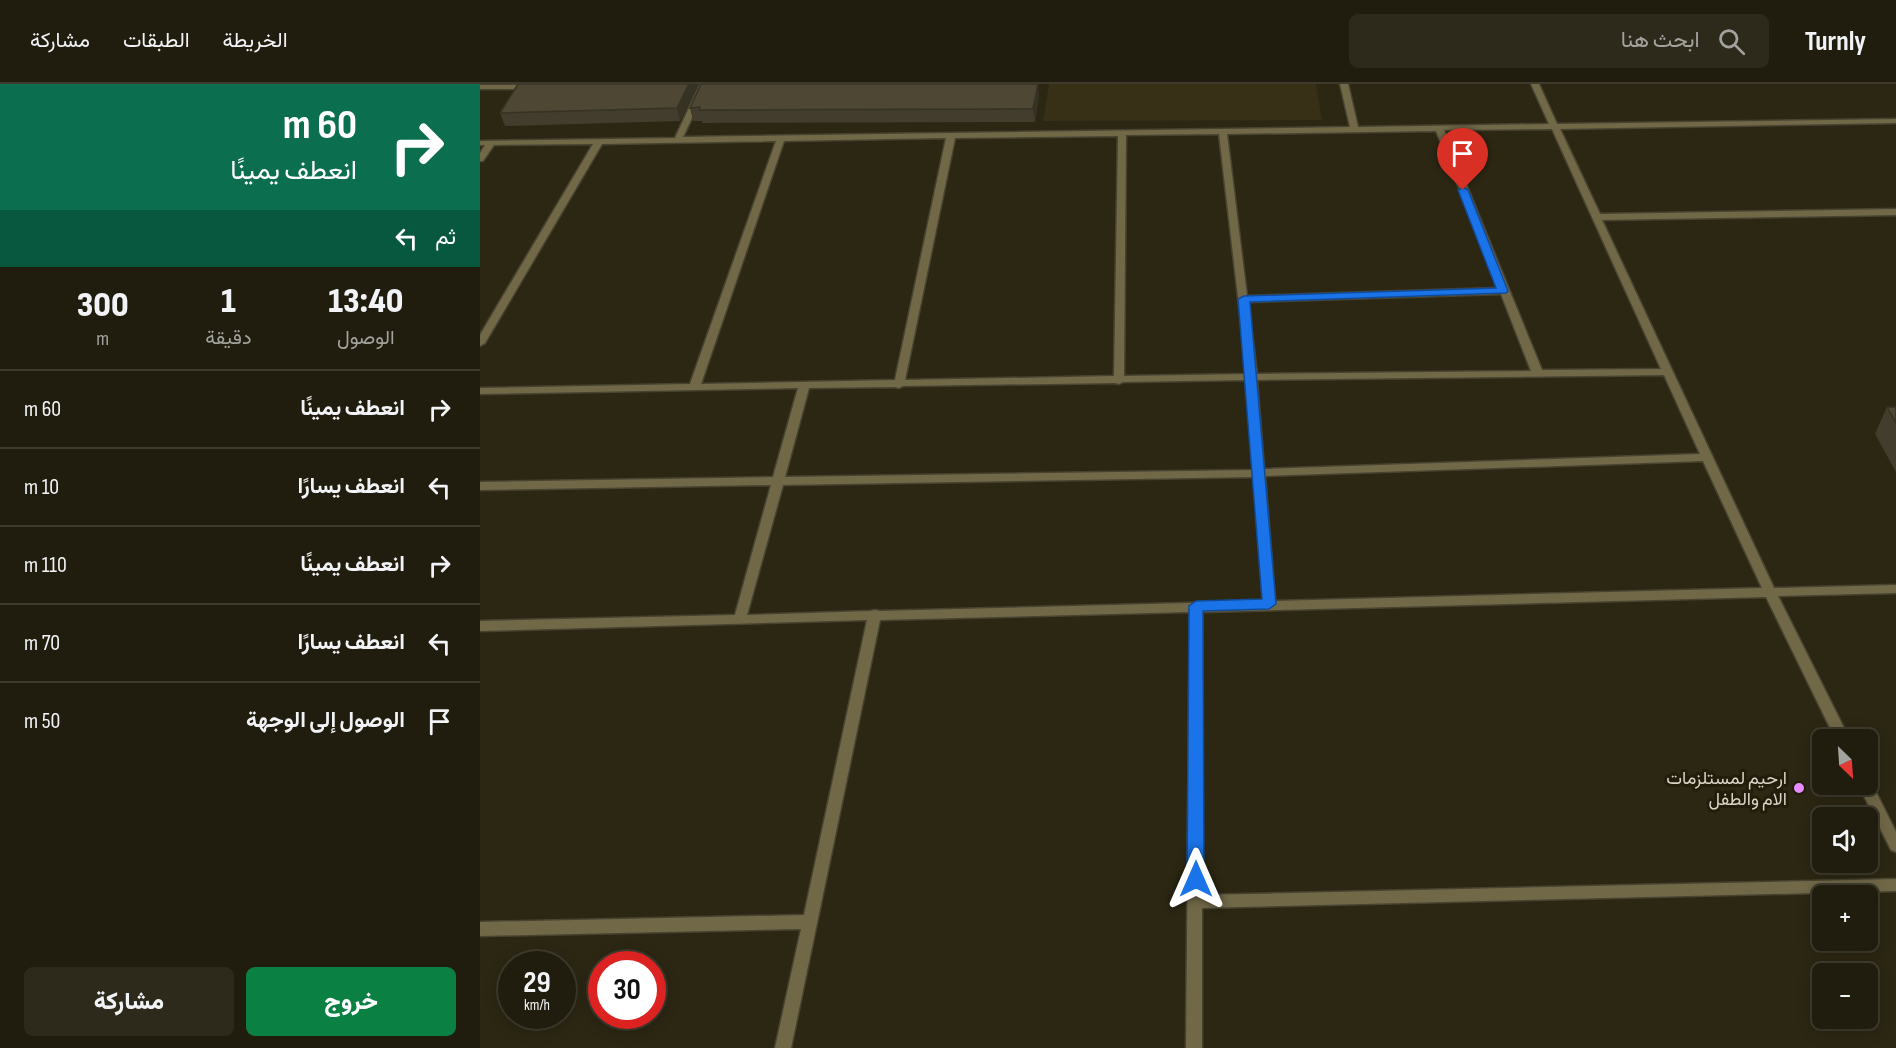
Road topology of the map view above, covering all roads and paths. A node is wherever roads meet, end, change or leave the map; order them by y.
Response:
1 (704, 84) edge
2 (1344, 84) edge
3 (1535, 84) edge
4 (540, 86) edge
5 (481, 88) edge
6 (1896, 121) edge
7 (1555, 127) junction
8 (1439, 129) junction
9 (1355, 130) junction
10 (1223, 133) junction
11 (1122, 134) junction
12 (951, 136) junction
13 (781, 139) junction
14 (678, 140) junction
15 (599, 141) junction
16 (480, 143) edge
17 (491, 143) junction
18 (480, 159) edge
19 (1896, 212) edge
20 (1597, 217) junction
21 (1503, 291) junction
22 (1244, 299) junction
23 (480, 343) edge
24 (1668, 372) junction
25 (1538, 374) junction
26 (1252, 377) junction
27 (1119, 381) junction
28 (898, 385) junction
29 (804, 386) junction
30 (694, 388) junction
31 (480, 391) edge
32 (1707, 457) junction
33 (1260, 473) junction
34 (778, 482) junction
35 (480, 486) edge
36 (1896, 589) edge
37 (1770, 593) junction
38 (1269, 604) junction
39 (1196, 606) junction
40 (875, 614) junction
41 (741, 619) junction
42 (480, 626) edge
43 (1838, 729) edge
44 (1870, 795) edge
45 (1896, 846) edge
46 (1896, 885) edge
47 (1196, 902) junction
48 (811, 922) junction
49 (480, 929) edge
50 (783, 1048) edge
51 (1194, 1048) edge

1 - 14 street
2 - 9 street
3 - 7 street
4 - 5 street
6 - 7 street
7 - 8 street
7 - 20 street
8 - 9 street
8 - 21 street
9 - 10 street
10 - 11 street
10 - 22 street
11 - 12 street
11 - 27 street
12 - 13 street
12 - 28 street
13 - 14 street
13 - 30 street
14 - 15 street
15 - 17 street
15 - 23 street
16 - 17 street
17 - 18 street
19 - 20 street
20 - 24 street
21 - 22 street
21 - 25 street
22 - 26 street
24 - 25 street
24 - 32 street
25 - 26 street
26 - 27 street
26 - 33 street
27 - 28 street
28 - 29 street
29 - 30 street
29 - 34 street
30 - 31 street
32 - 33 street
32 - 37 street
33 - 34 street
33 - 38 street
34 - 35 street
34 - 41 street
36 - 37 street
37 - 38 street
37 - 43 street
38 - 39 street
39 - 40 street
39 - 47 street
40 - 41 street
40 - 48 street
41 - 42 street
44 - 45 street
46 - 47 street
47 - 51 street
48 - 49 street
48 - 50 street

